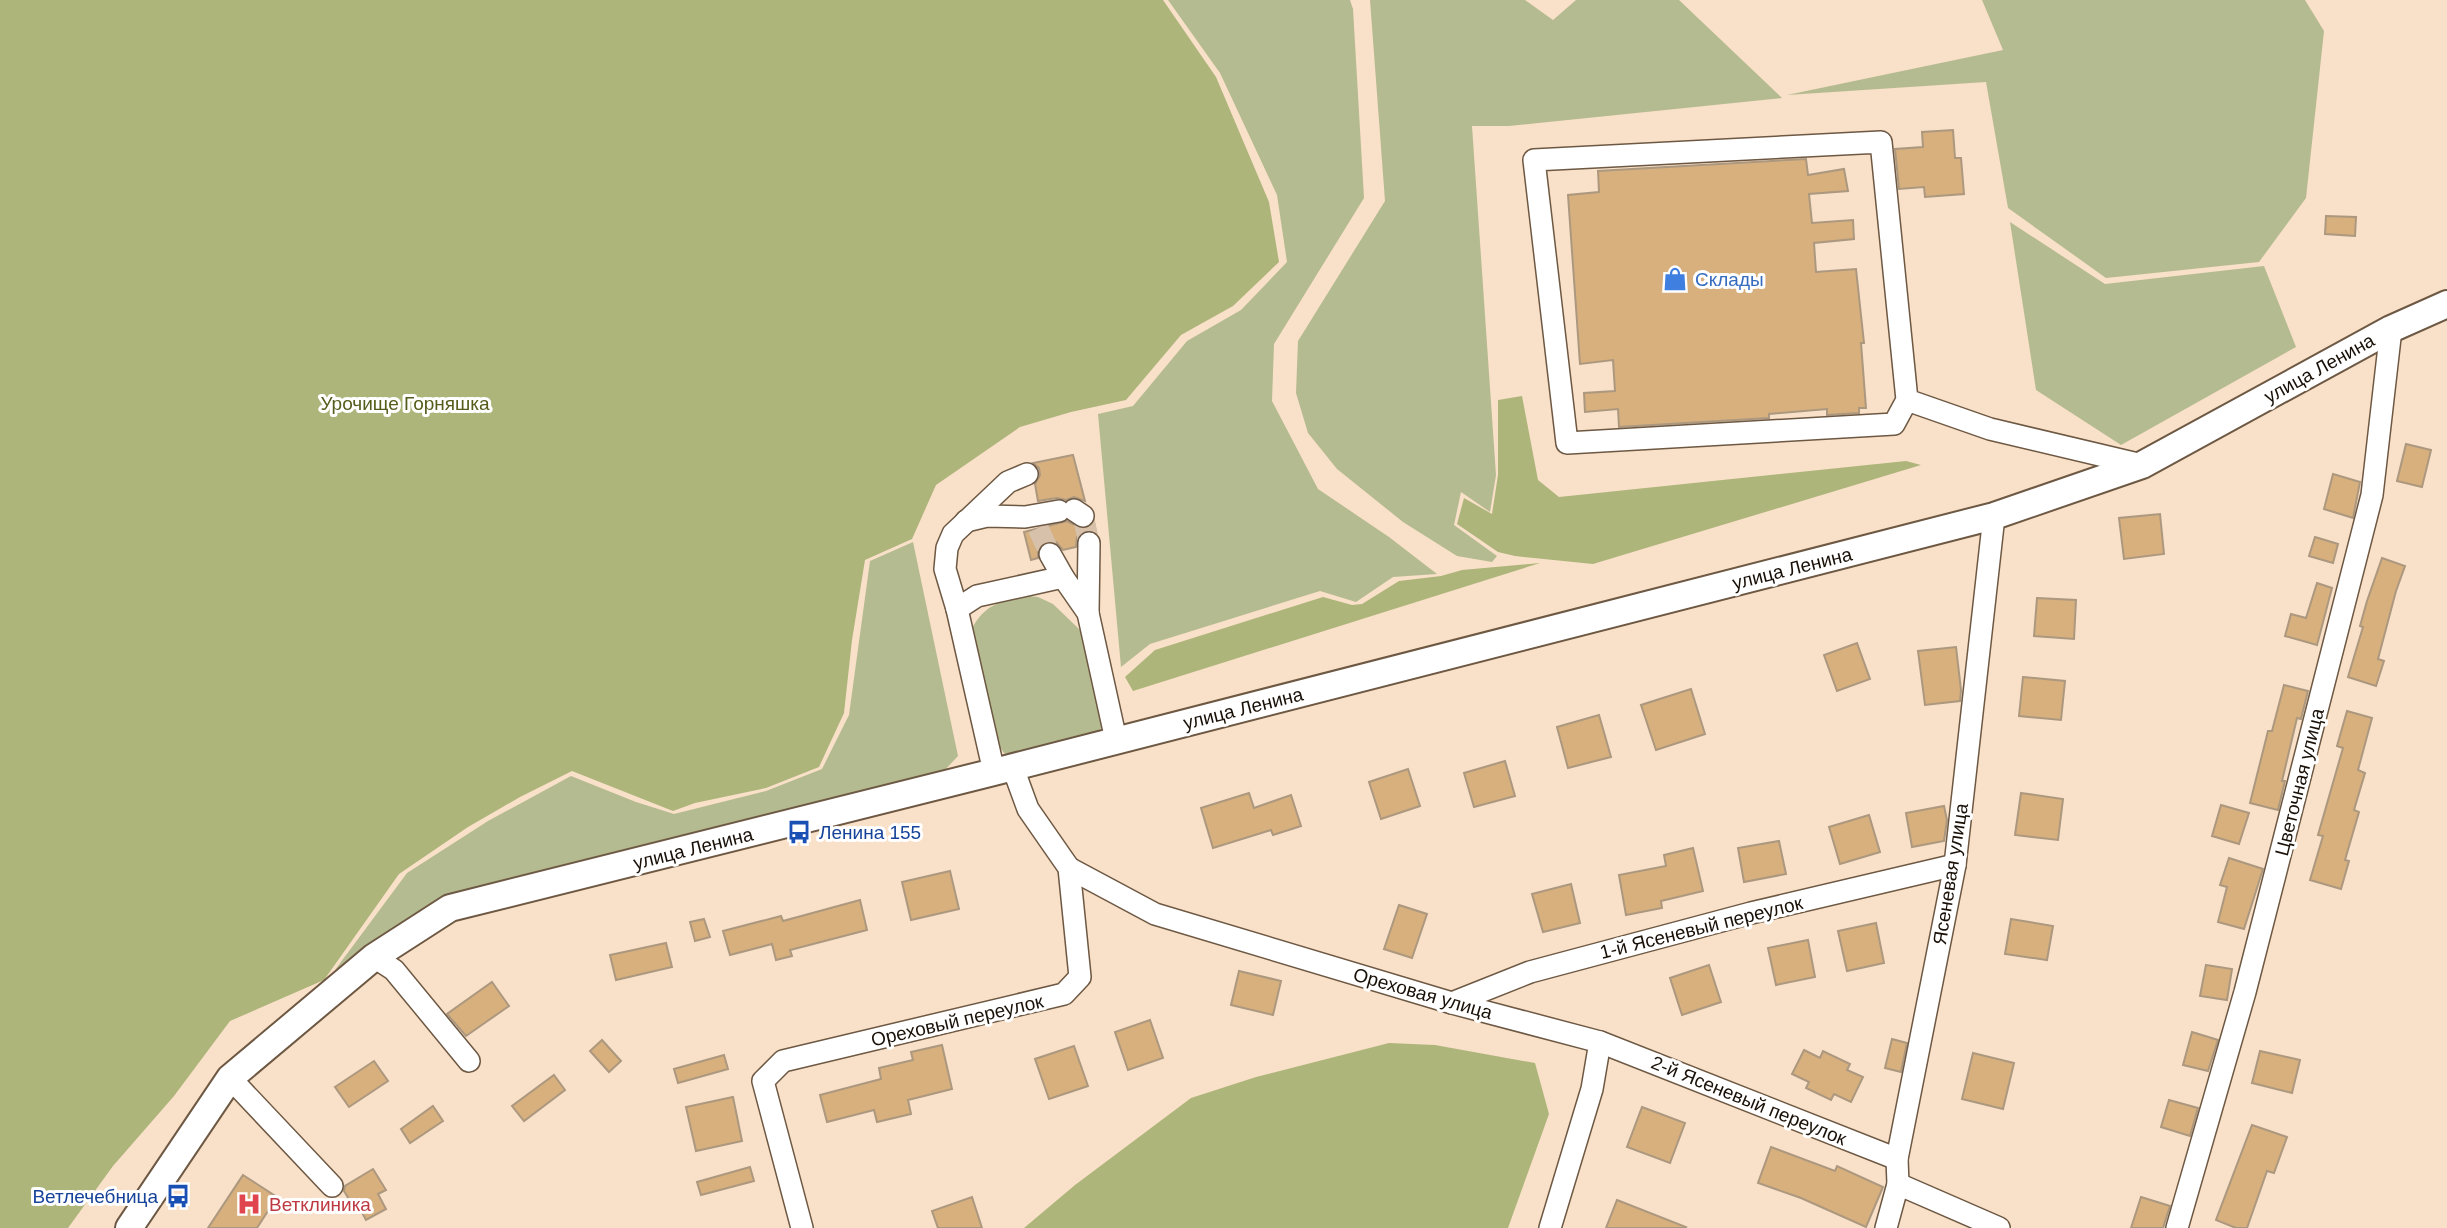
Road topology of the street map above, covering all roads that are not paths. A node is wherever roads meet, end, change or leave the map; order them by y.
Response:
1 (2447, 304) edge
2 (2391, 329) junction
3 (1907, 400) junction
4 (2141, 465) junction
5 (1027, 474) dead end
6 (1072, 512) dead end
7 (1994, 516) junction
8 (965, 522) junction
9 (1089, 543) tunnel mouth
10 (1050, 554) tunnel mouth
11 (1063, 577) junction
12 (957, 609) junction
13 (1088, 613) junction
14 (1116, 740) junction
15 (1004, 770) junction
16 (1955, 865) junction
17 (1069, 868) junction
18 (374, 957) junction
19 (1452, 1003) junction
20 (1600, 1042) junction
21 (469, 1061) dead end
22 (230, 1078) junction
23 (1898, 1159) junction
24 (1898, 1184) junction
25 (332, 1186) dead end
26 (129, 1228) edge
27 (802, 1228) edge
28 (1550, 1228) edge
29 (1886, 1228) edge
30 (1999, 1228) edge
31 (2177, 1228) edge

1 - 2 main road, улица Ленина
2 - 4 main road, улица Ленина
2 - 31 street, Цветочная улица
3 - 3 street
3 - 4 street
4 - 7 main road, улица Ленина
5 - 8 street, Ореховый переулок
6 - 8 street
7 - 14 main road, улица Ленина
7 - 16 street, Ясеневая улица
8 - 12 street, Ореховый переулок
9 - 13 street
10 - 11 street
11 - 12 street
11 - 13 street
12 - 15 street, Ореховый переулок
13 - 14 street
14 - 15 main road, улица Ленина
15 - 17 street, Ореховый переулок
15 - 18 main road, улица Ленина
16 - 19 street, 1-й Ясеневый переулок
16 - 23 street, Ясеневая улица
17 - 19 street, Ореховая улица
17 - 27 street, Ореховый переулок
18 - 21 street
18 - 22 main road, улица Ленина
19 - 20 street, Ореховая улица
20 - 23 street, 2-й Ясеневый переулок
20 - 28 street
22 - 25 street
22 - 26 main road, улица Ленина
23 - 24 street, Ясеневая улица
24 - 29 street, Ясеневая улица
24 - 30 street

